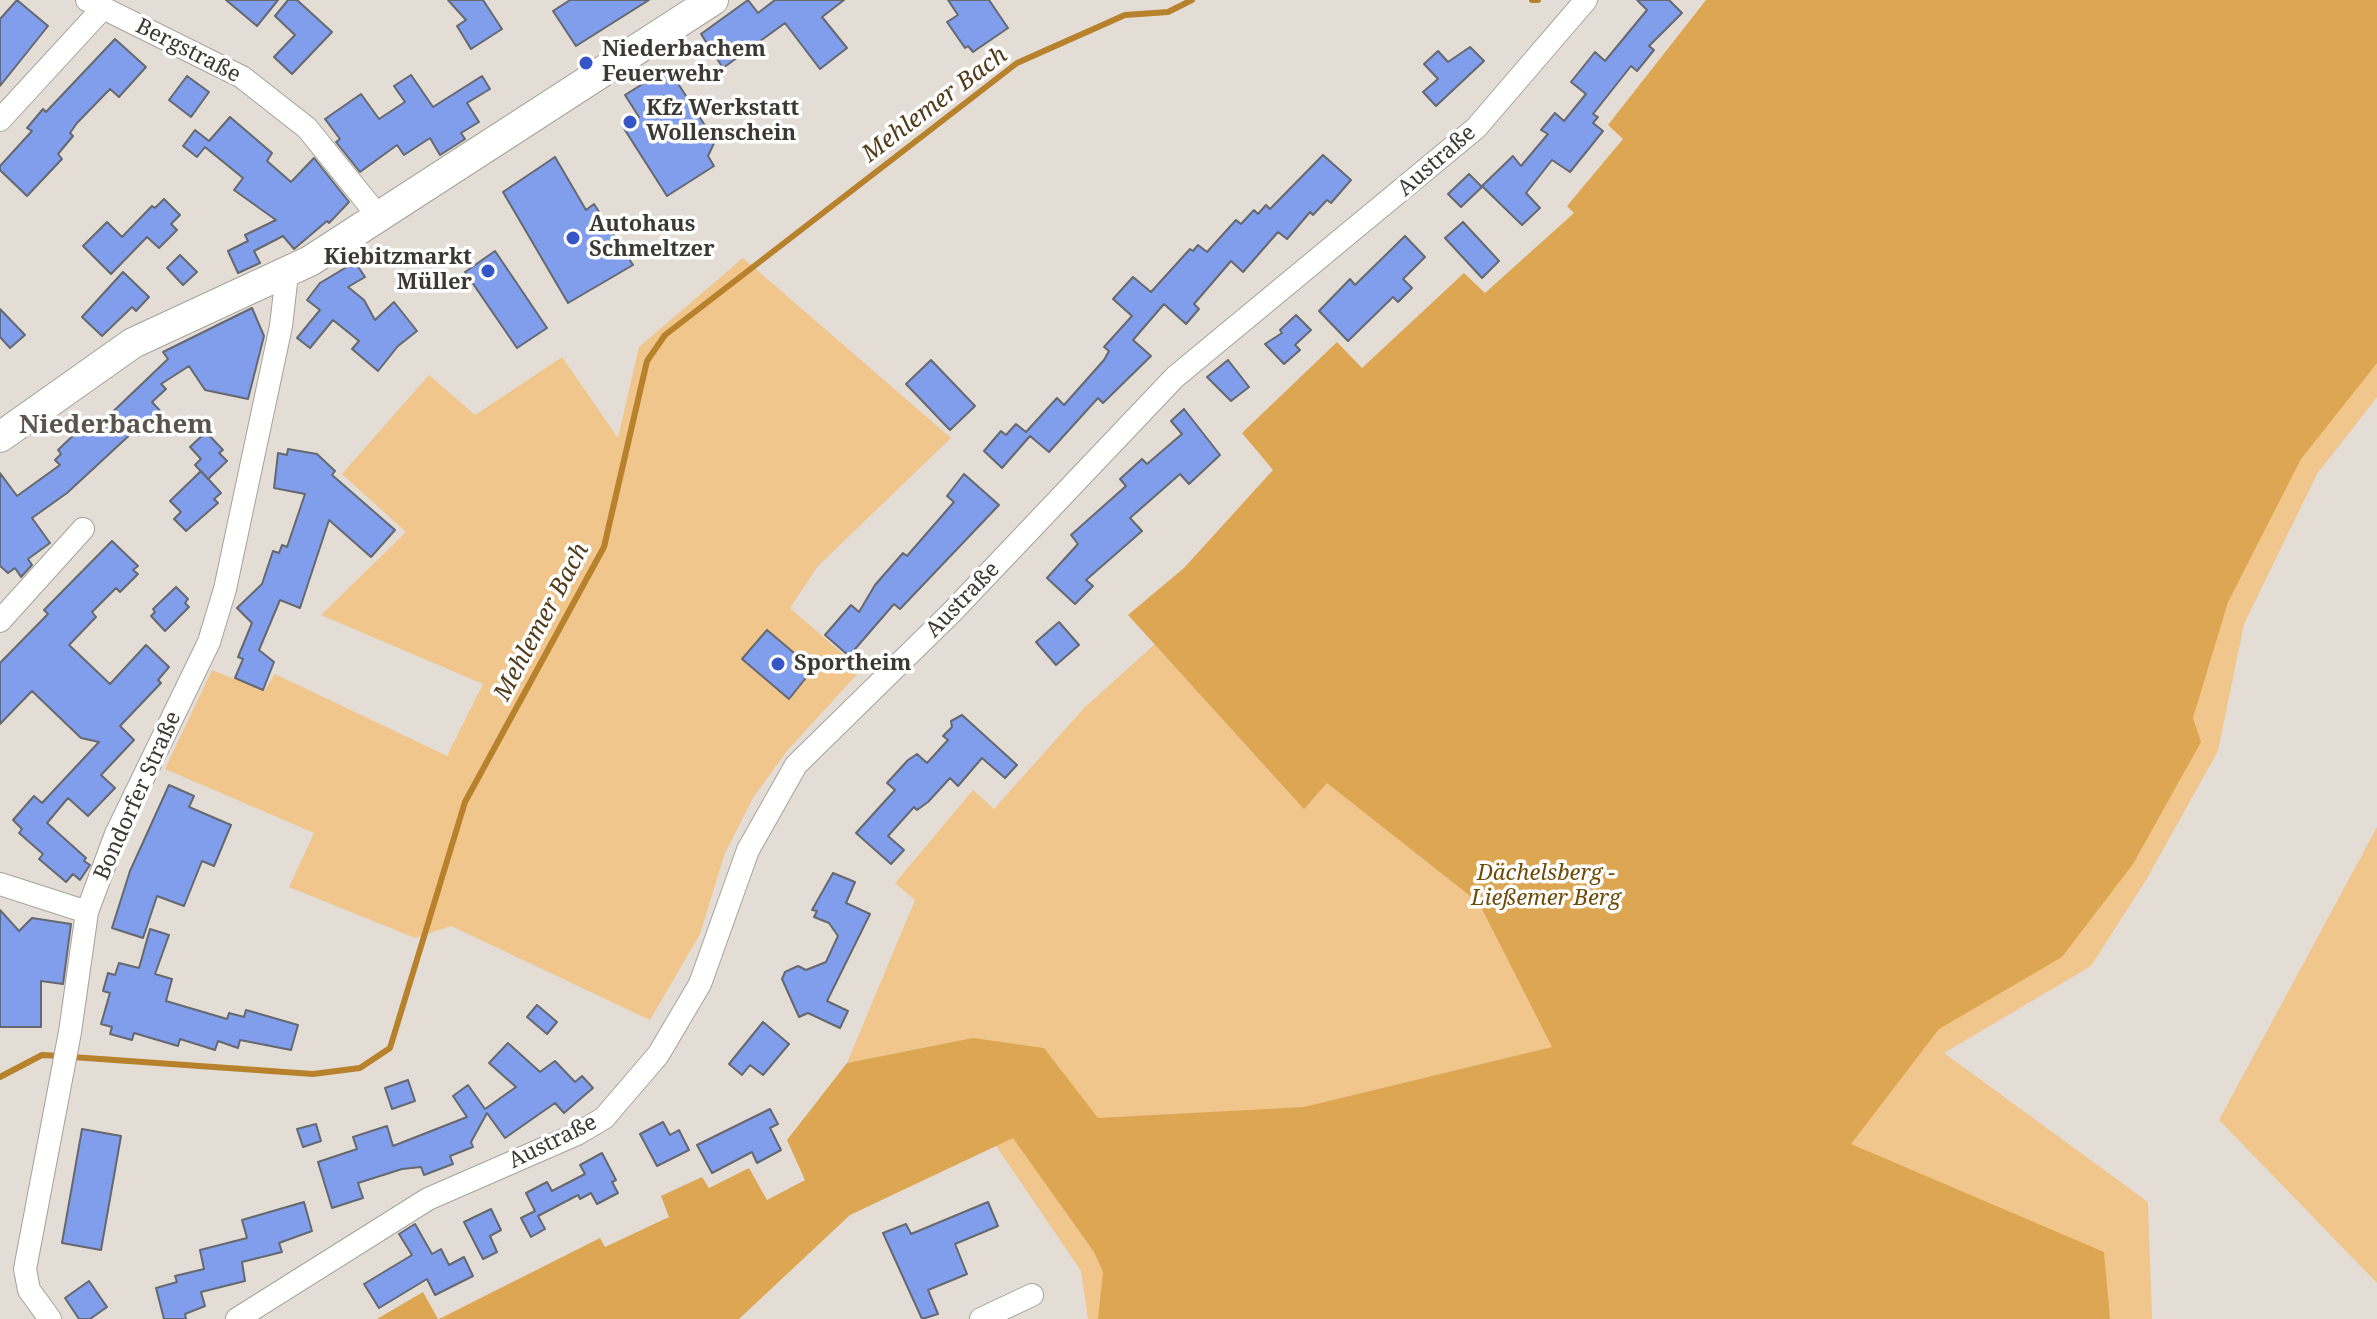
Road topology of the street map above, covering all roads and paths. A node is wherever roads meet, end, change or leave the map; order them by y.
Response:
1 (713, 0) edge
2 (1586, 0) edge
3 (95, 4) edge
4 (0, 120) edge
5 (379, 217) junction
6 (287, 274) junction
7 (0, 437) edge
8 (83, 529) dead end
9 (0, 621) edge
10 (0, 884) edge
11 (87, 912) junction
12 (1032, 1295) dead end
13 (50, 1319) edge
14 (237, 1319) edge
15 (981, 1319) edge

1 - 5 main road
2 - 14 street, Austraße
3 - 4 street
3 - 5 street, Bergstraße
5 - 6 main road
6 - 7 main road
6 - 11 street, Bondorfer Straße
8 - 9 street
10 - 11 street
11 - 13 street, Bondorfer Straße
12 - 15 street

